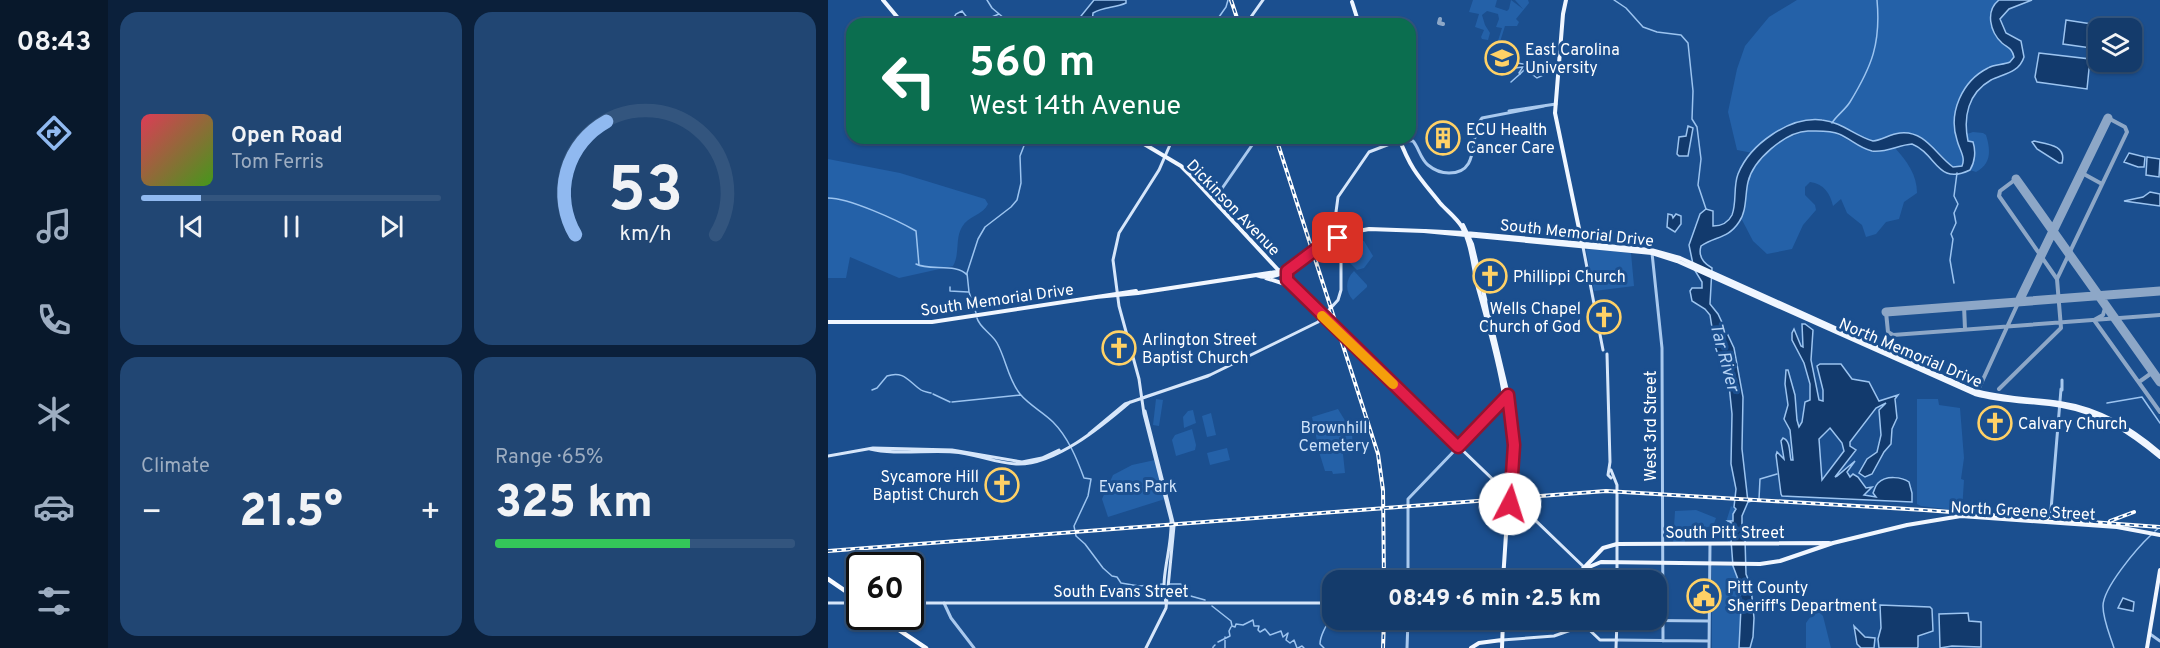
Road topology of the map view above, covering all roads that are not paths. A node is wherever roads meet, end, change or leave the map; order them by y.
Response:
1 (883, 0) edge
2 (1263, 0) edge
3 (1568, 0) edge
4 (1352, 1) edge
5 (898, 18) edge
6 (1250, 18) edge
7 (1357, 18) edge
8 (1556, 104) junction
9 (1144, 144) edge
10 (1171, 144) edge
11 (1253, 144) edge
12 (1388, 144) edge
13 (1402, 144) edge
14 (1414, 144) edge
15 (1166, 157) junction
16 (1566, 164) junction
17 (1438, 199) junction
18 (1214, 200) junction
19 (1459, 223) junction
20 (1424, 231) junction
21 (1455, 232) junction
22 (1341, 235) junction
23 (1467, 235) junction
24 (1476, 237) junction
25 (1472, 244) junction
26 (1583, 245) junction
27 (1652, 252) junction
28 (1287, 271) junction
29 (1280, 272) junction
30 (1256, 275) junction
31 (1262, 276) junction
32 (1722, 279) joint
33 (1287, 280) junction
34 (1298, 292) junction
35 (1117, 294) junction
36 (1323, 316) junction
37 (828, 322) edge
38 (2062, 380) dead end
39 (1507, 396) junction
40 (1143, 398) junction
41 (2060, 405) junction
42 (1144, 409) junction
43 (1147, 426) junction
44 (1152, 434) junction
45 (1458, 447) junction
46 (2160, 455) edge
47 (828, 456) edge
48 (1159, 466) junction
49 (1160, 477) junction
50 (1165, 485) junction
51 (1168, 507) junction
52 (1173, 518) junction
53 (2050, 522) junction
54 (2154, 533) junction
55 (2160, 535) edge
56 (1172, 538) junction
57 (2160, 540) edge
58 (1833, 543) junction
59 (1617, 544) junction
60 (1663, 544) junction
61 (1710, 544) junction
62 (1813, 544) junction
63 (1814, 550) junction
64 (1592, 559) junction
65 (1617, 562) junction
66 (1596, 563) junction
67 (1663, 563) junction
68 (1710, 564) junction
69 (1585, 569) junction
70 (1408, 570) edge
71 (1504, 570) edge
72 (1617, 570) edge
73 (1663, 570) edge
74 (2160, 570) edge
75 (828, 580) edge
76 (846, 593) edge
77 (846, 594) edge
78 (828, 603) edge
79 (846, 603) edge
80 (924, 603) edge
81 (944, 603) junction
82 (1166, 603) junction
83 (1322, 603) edge
84 (1667, 621) edge
85 (1709, 621) junction
86 (900, 630) edge
87 (1408, 630) edge
88 (1503, 630) edge
89 (1568, 630) edge
90 (1590, 630) edge
91 (1617, 630) edge
92 (1663, 630) edge
93 (2150, 634) junction
94 (1503, 640) junction
95 (1617, 640) junction
96 (1609, 641) junction
97 (1663, 641) junction
98 (1709, 641) junction
99 (2160, 641) edge
100 (1616, 647) edge
101 (926, 648) edge
102 (974, 648) edge
103 (1146, 648) edge
104 (1407, 648) edge
105 (1471, 648) edge
106 (1502, 648) edge
107 (1709, 648) edge
108 (2147, 648) edge

1 - 5 main road
2 - 6 main road
3 - 8 main road
4 - 7 main road
8 - 14 street
8 - 16 main road
8 - 16 main road
9 - 15 main road, Dickinson Avenue
10 - 15 main road
11 - 18 street
12 - 22 main road
13 - 17 main road
15 - 18 main road, Dickinson Avenue
15 - 35 main road
16 - 26 main road
16 - 26 main road
17 - 19 main road
17 - 23 main road
18 - 29 main road, Dickinson Avenue
19 - 21 main road
19 - 23 main road
20 - 21 main road, South Memorial Drive
20 - 22 main road, South Memorial Drive
20 - 23 main road, South Memorial Drive
21 - 23 main road, South Memorial Drive
22 - 28 main road, South Memorial Drive
22 - 29 main road, South Memorial Drive
22 - 36 main road
23 - 24 main road, South Memorial Drive
23 - 25 main road
23 - 26 main road, South Memorial Drive
23 - 39 main road
24 - 25 main road
24 - 26 main road, South Memorial Drive
25 - 39 main road
26 - 27 main road, South Memorial Drive
26 - 59 main road
27 - 32 main road, South Memorial Drive
27 - 60 street, West 3rd Street
28 - 29 main road, South Memorial Drive
28 - 33 main road
29 - 30 main road, South Memorial Drive
29 - 31 main road, South Memorial Drive
29 - 33 main road, Dickinson Avenue
30 - 31 main road, South Memorial Drive
30 - 35 main road, South Memorial Drive
31 - 34 main road
32 - 41 main road, North Memorial Drive
33 - 34 main road, Dickinson Avenue
34 - 36 main road, Dickinson Avenue
35 - 37 main road, South Memorial Drive
35 - 40 main road
36 - 40 main road
36 - 45 main road, Dickinson Avenue
38 - 41 street
39 - 45 main road
39 - 71 main road, bridge
40 - 42 main road
40 - 47 main road
41 - 46 main road, North Memorial Drive
41 - 53 street
42 - 43 main road
42 - 44 main road
43 - 44 main road
43 - 48 main road
44 - 48 main road
45 - 69 main road, Dickinson Avenue
45 - 70 street
48 - 49 main road
48 - 50 main road
49 - 50 main road
49 - 51 main road
50 - 52 main road
51 - 52 main road
51 - 56 main road
52 - 56 main road
53 - 54 main road, North Greene Street
53 - 58 main road, North Greene Street
54 - 55 main road, North Greene Street
54 - 57 main road
56 - 82 main road
58 - 62 main road, South Pitt Street
58 - 63 main road, North Greene Street
59 - 60 main road, South Pitt Street
59 - 64 main road
59 - 65 main road
60 - 61 main road, South Pitt Street
60 - 67 street, West 3rd Street
61 - 62 main road, South Pitt Street
61 - 68 street
62 - 63 main road
63 - 68 main road, North Greene Street
64 - 66 main road
64 - 69 main road
65 - 66 main road, North Greene Street
65 - 67 main road, North Greene Street
65 - 72 main road
66 - 69 main road
67 - 68 main road, North Greene Street
67 - 73 street, West 3rd Street
68 - 85 street
74 - 93 main road
75 - 76 highway
75 - 77 highway
78 - 79 main road
80 - 81 main road, South Evans Street
81 - 82 main road, South Evans Street
81 - 102 street
82 - 83 main road, South Evans Street
82 - 103 main road
84 - 85 street
85 - 98 street
86 - 101 highway
87 - 104 street
88 - 94 main road
89 - 94 main road
90 - 96 main road
91 - 95 main road
92 - 97 street, West 3rd Street
93 - 99 street
93 - 108 main road
94 - 105 main road
94 - 106 main road
95 - 96 main road
95 - 97 street
95 - 100 main road
96 - 100 main road
97 - 98 street
98 - 107 street

